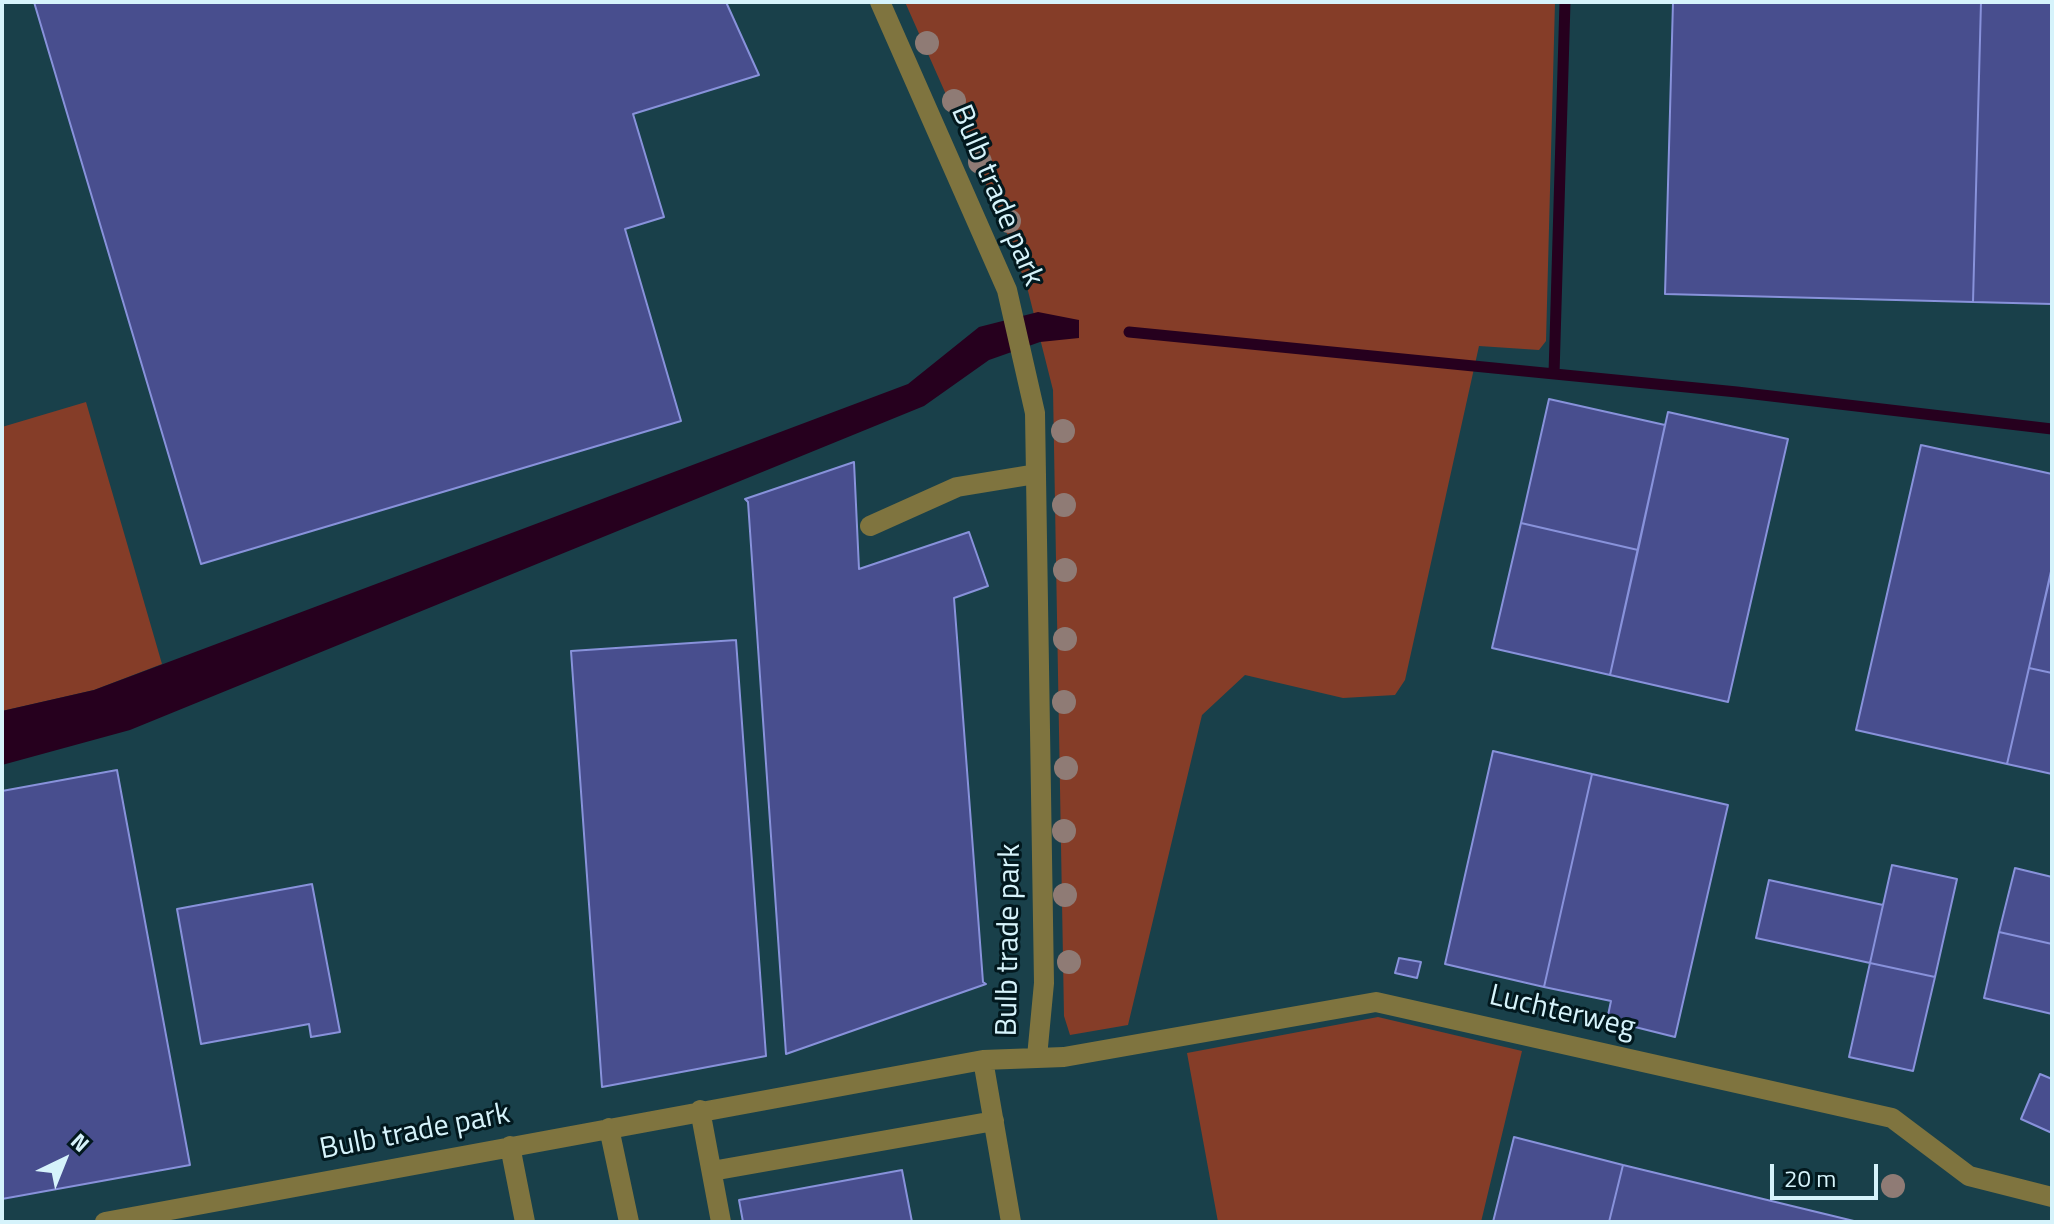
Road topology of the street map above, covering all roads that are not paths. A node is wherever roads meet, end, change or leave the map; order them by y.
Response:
1 (880, 2) edge
2 (1036, 474) junction
3 (870, 526) dead end
4 (1037, 1057) junction
5 (983, 1060) junction
6 (700, 1110) junction
7 (994, 1121) junction
8 (609, 1128) junction
9 (510, 1146) junction
10 (712, 1171) junction
11 (2052, 1197) edge
12 (154, 1217) edge
13 (105, 1222) edge
14 (525, 1222) edge
15 (629, 1222) edge
16 (721, 1222) edge
17 (1011, 1222) edge

1 - 2 street, Bulb trade park
2 - 3 street
2 - 4 street, Bulb trade park
4 - 5 street, Bulb trade park
4 - 11 street, Luchterweg
5 - 6 street, Bulb trade park
5 - 7 street
6 - 8 street, Bulb trade park
6 - 10 street
7 - 10 street
7 - 17 street
8 - 9 street, Bulb trade park
8 - 15 street
9 - 12 street, Bulb trade park
9 - 14 street
10 - 16 street
12 - 13 street, Bulb trade park

